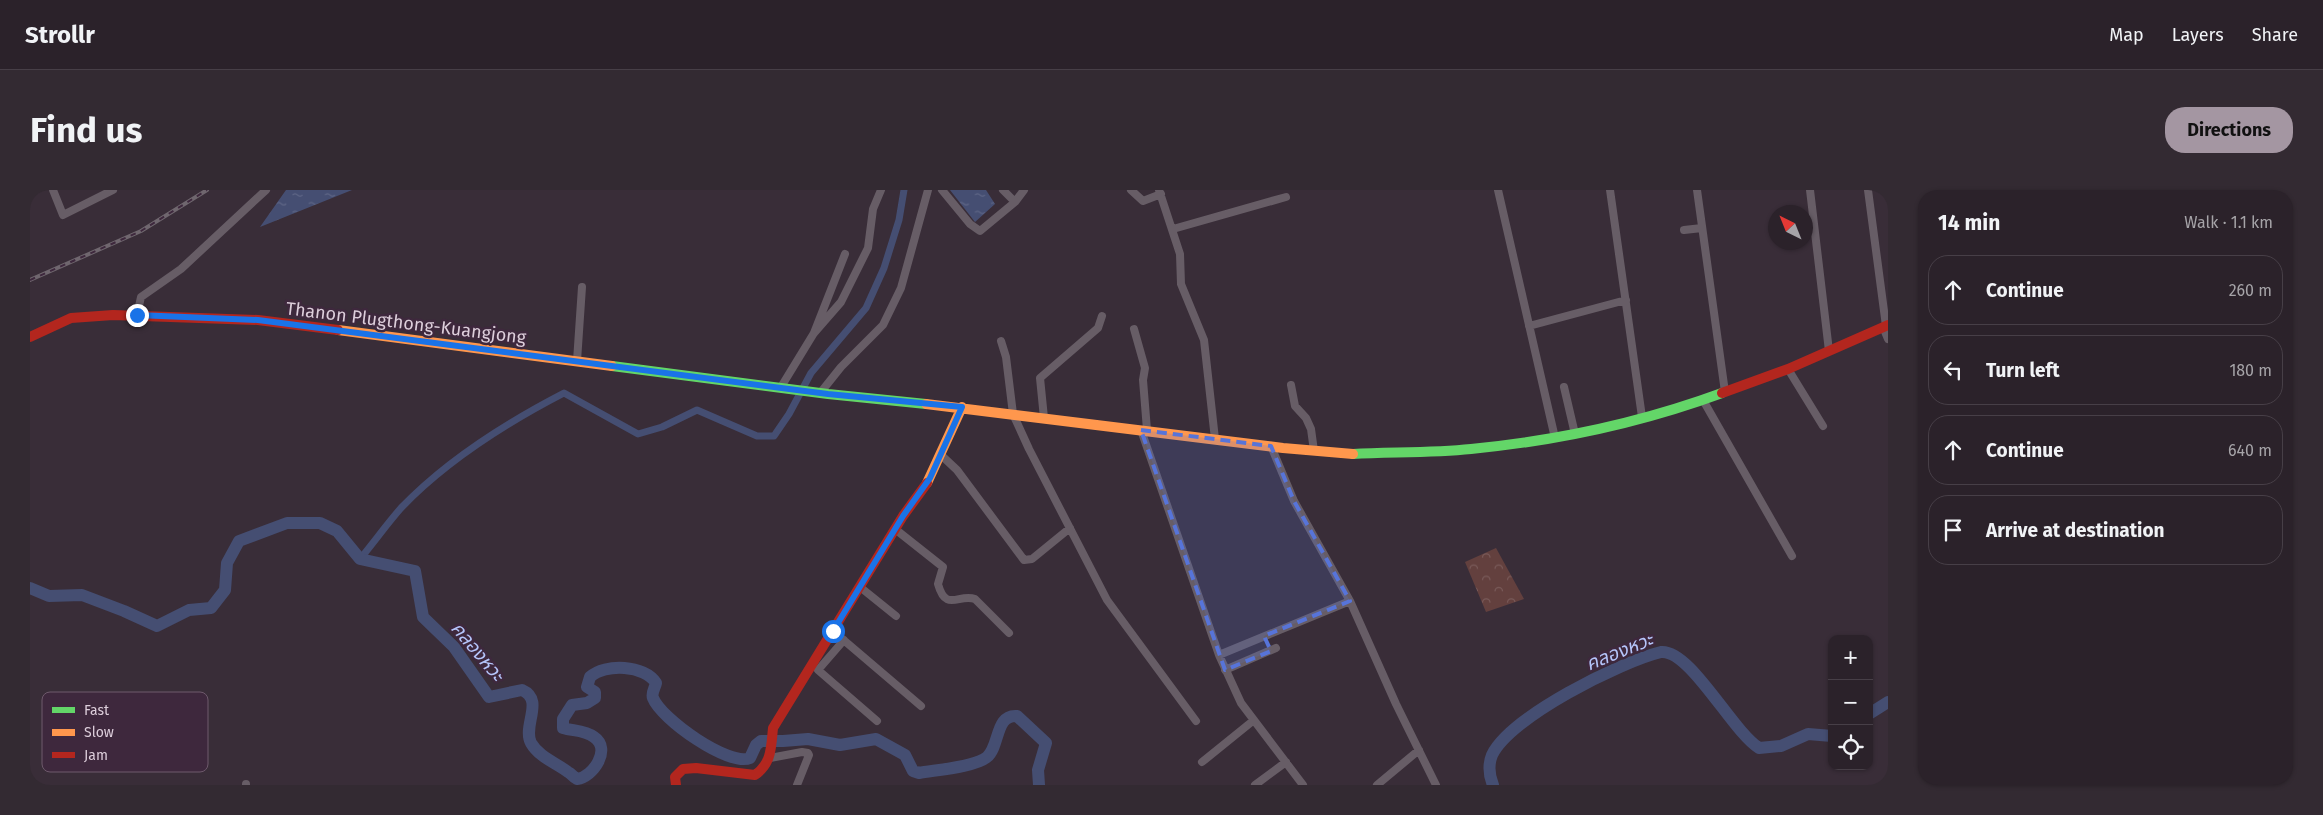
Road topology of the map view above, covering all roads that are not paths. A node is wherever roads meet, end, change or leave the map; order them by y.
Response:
1 (53, 190) edge
2 (113, 190) edge
3 (266, 190) edge
4 (881, 190) edge
5 (928, 190) edge
6 (942, 190) edge
7 (1003, 190) edge
8 (1024, 190) edge
9 (1131, 190) edge
10 (1498, 190) edge
11 (1610, 190) edge
12 (1697, 190) edge
13 (1810, 190) edge
14 (1868, 190) edge
15 (1160, 192) edge
16 (1286, 198) dead end
17 (1015, 202) junction
18 (1702, 228) junction
19 (1174, 229) junction
20 (1684, 230) dead end
21 (845, 254) dead end
22 (582, 287) dead end
23 (1626, 300) junction
24 (137, 315) junction
25 (1102, 316) dead end
26 (1529, 326) junction
27 (1886, 326) edge
28 (1134, 329) dead end
29 (814, 334) junction
30 (30, 337) edge
31 (1888, 339) edge
32 (1001, 341) dead end
33 (1829, 351) junction
34 (577, 361) junction
35 (1788, 369) junction
36 (1291, 386) dead end
37 (780, 387) junction
38 (1564, 387) dead end
39 (821, 392) junction
40 (1725, 392) junction
41 (1702, 400) junction
42 (962, 407) junction
43 (1013, 414) junction
44 (1642, 417) junction
45 (1044, 418) junction
46 (1823, 426) dead end
47 (1144, 430) junction
48 (1575, 434) junction
49 (1555, 438) junction
50 (1215, 439) junction
51 (1270, 446) junction
52 (1314, 451) junction
53 (940, 455) junction
54 (1070, 528) junction
55 (895, 529) junction
56 (1792, 556) dead end
57 (860, 587) junction
58 (1350, 601) junction
59 (896, 616) dead end
60 (833, 631) junction
61 (1009, 633) dead end
62 (1264, 636) junction
63 (844, 640) junction
64 (1219, 655) junction
65 (1225, 670) junction
66 (921, 706) dead end
67 (1254, 720) junction
68 (877, 721) dead end
69 (1196, 721) dead end
70 (1419, 750) junction
71 (770, 756) junction
72 (1202, 762) dead end
73 (1286, 762) junction
74 (676, 785) edge
75 (797, 785) edge
76 (1255, 785) edge
77 (1303, 785) edge
78 (1376, 785) edge
79 (1436, 785) edge

1 - 2 street
3 - 24 street
4 - 29 street
5 - 39 street
6 - 17 street
7 - 17 street
8 - 17 street
9 - 15 street
10 - 26 street
11 - 23 street
12 - 18 street
13 - 33 street
14 - 27 street
15 - 19 street
16 - 19 street
18 - 20 street
18 - 40 street
19 - 50 street
21 - 29 street
22 - 34 street
23 - 26 street
23 - 44 street
24 - 30 street, Thanon Plugthong-Kuangjong
24 - 34 street, Thanon Plugthong-Kuangjong
25 - 45 street
26 - 49 street
27 - 31 street
27 - 33 street, Thanon Plugthong-Kuangjong
28 - 47 street
29 - 37 street
32 - 43 street
33 - 35 street, Thanon Plugthong-Kuangjong
34 - 37 street, Thanon Plugthong-Kuangjong
35 - 40 street, Thanon Plugthong-Kuangjong
35 - 46 street
36 - 52 street
37 - 39 street, Thanon Plugthong-Kuangjong
38 - 48 street
39 - 42 street, Thanon Plugthong-Kuangjong
40 - 41 street, Thanon Plugthong-Kuangjong
41 - 44 street, Thanon Plugthong-Kuangjong
41 - 56 street
42 - 43 street, Thanon Plugthong-Kuangjong
42 - 53 street
43 - 45 street, Thanon Plugthong-Kuangjong
43 - 54 street
44 - 48 street, Thanon Plugthong-Kuangjong
45 - 47 street, Thanon Plugthong-Kuangjong
47 - 50 street, Thanon Plugthong-Kuangjong
47 - 64 street
48 - 49 street, Thanon Plugthong-Kuangjong
49 - 52 street, Thanon Plugthong-Kuangjong
50 - 51 street, Thanon Plugthong-Kuangjong
51 - 52 street, Thanon Plugthong-Kuangjong
51 - 58 street
53 - 54 street
53 - 55 street
54 - 69 street
55 - 57 street
55 - 61 street
57 - 59 street
57 - 60 street
58 - 62 street
58 - 70 street
60 - 63 street
60 - 71 street
62 - 64 street
62 - 65 street
63 - 66 street
63 - 68 street
64 - 65 street
65 - 67 street
67 - 72 street
67 - 73 street
70 - 78 street
70 - 79 street
71 - 74 street
71 - 75 street
73 - 76 street
73 - 77 street

